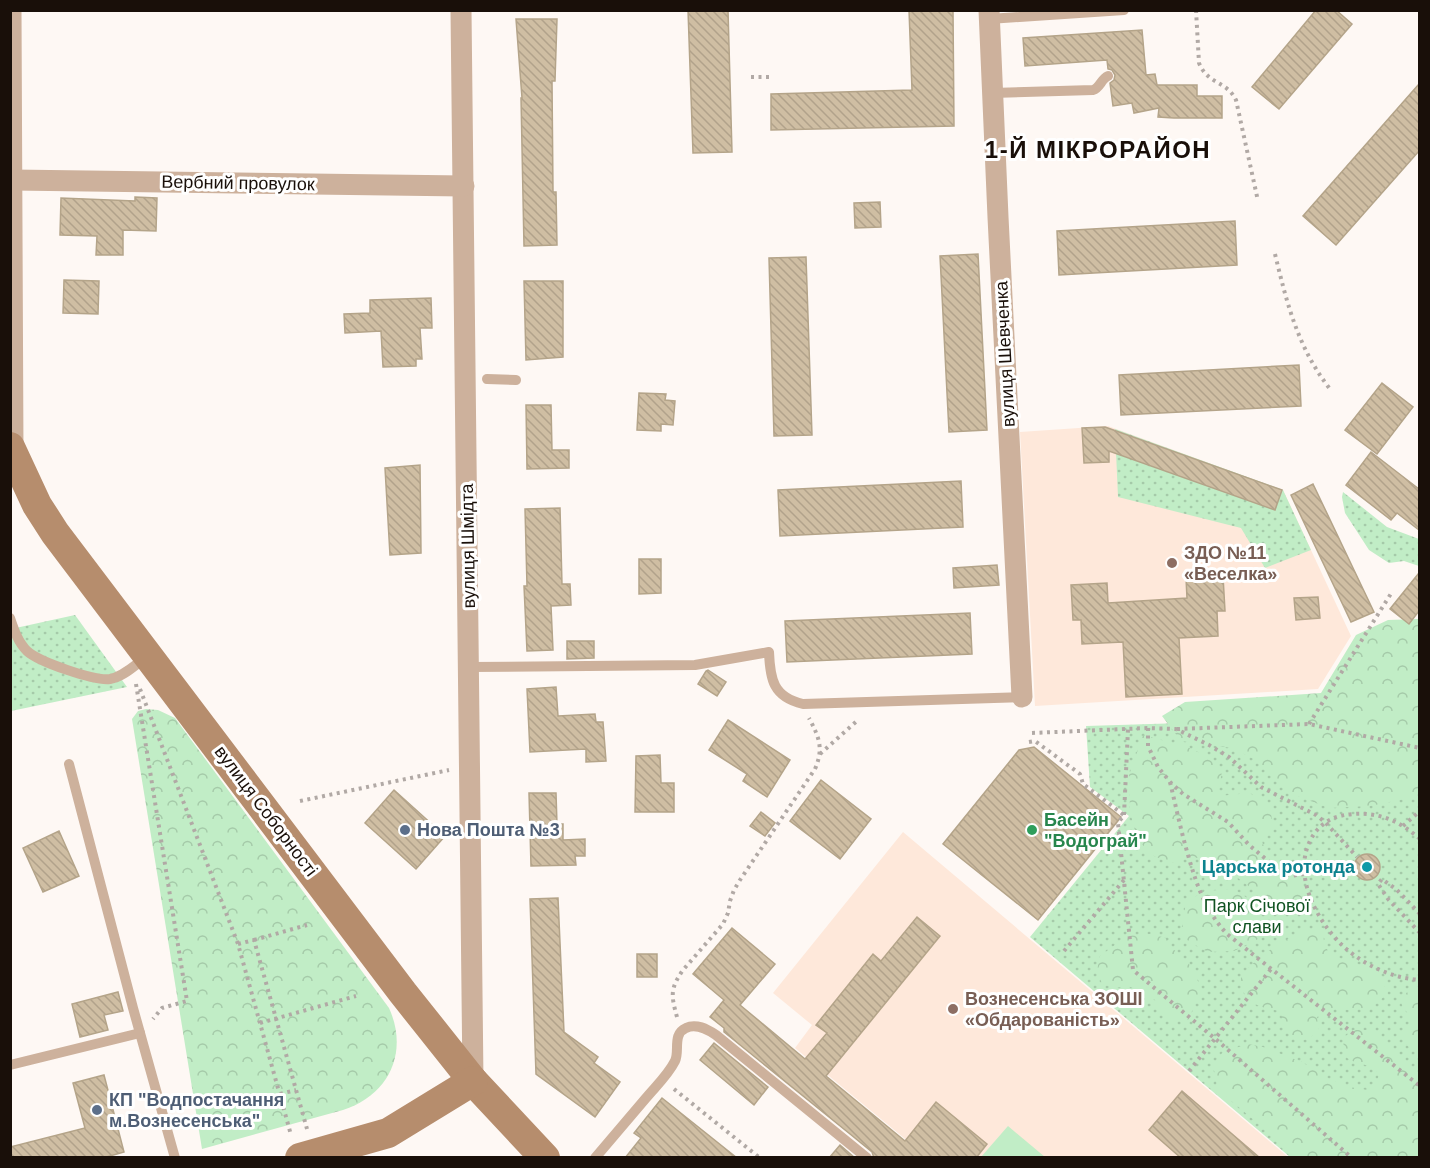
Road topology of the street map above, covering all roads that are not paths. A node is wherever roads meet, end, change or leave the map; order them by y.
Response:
1 (11, 10) edge
2 (460, 10) edge
3 (1124, 10) edge
4 (989, 15) edge
5 (1108, 76) dead end
6 (992, 93) junction
7 (12, 180) edge
8 (464, 186) junction
9 (12, 324) edge
10 (487, 380) dead end
11 (516, 380) dead end
12 (12, 450) edge
13 (10, 618) edge
14 (148, 656) junction
15 (469, 667) junction
16 (1022, 697) joint
17 (69, 764) dead end
18 (140, 1033) junction
19 (10, 1065) edge
20 (473, 1081) junction
21 (299, 1141) edge
22 (175, 1158) edge
23 (545, 1158) edge
24 (595, 1158) edge
25 (867, 1158) edge

1 - 7 street
2 - 8 street, вулиця Шмідта
3 - 4 lane
4 - 6 street, вулиця Шевченка
5 - 6 lane
6 - 16 street, вулиця Шевченка
7 - 8 street, Вербний провулок
7 - 9 street
8 - 15 street, вулиця Шмідта
9 - 12 street
10 - 11 lane
12 - 14 main road, вулиця Соборності
13 - 14 lane
14 - 20 main road, вулиця Соборності
15 - 16 lane
15 - 20 street, вулиця Шмідта
17 - 18 lane
18 - 19 lane
18 - 22 lane
20 - 21 main road
20 - 23 main road, вулиця Соборності
24 - 25 lane

